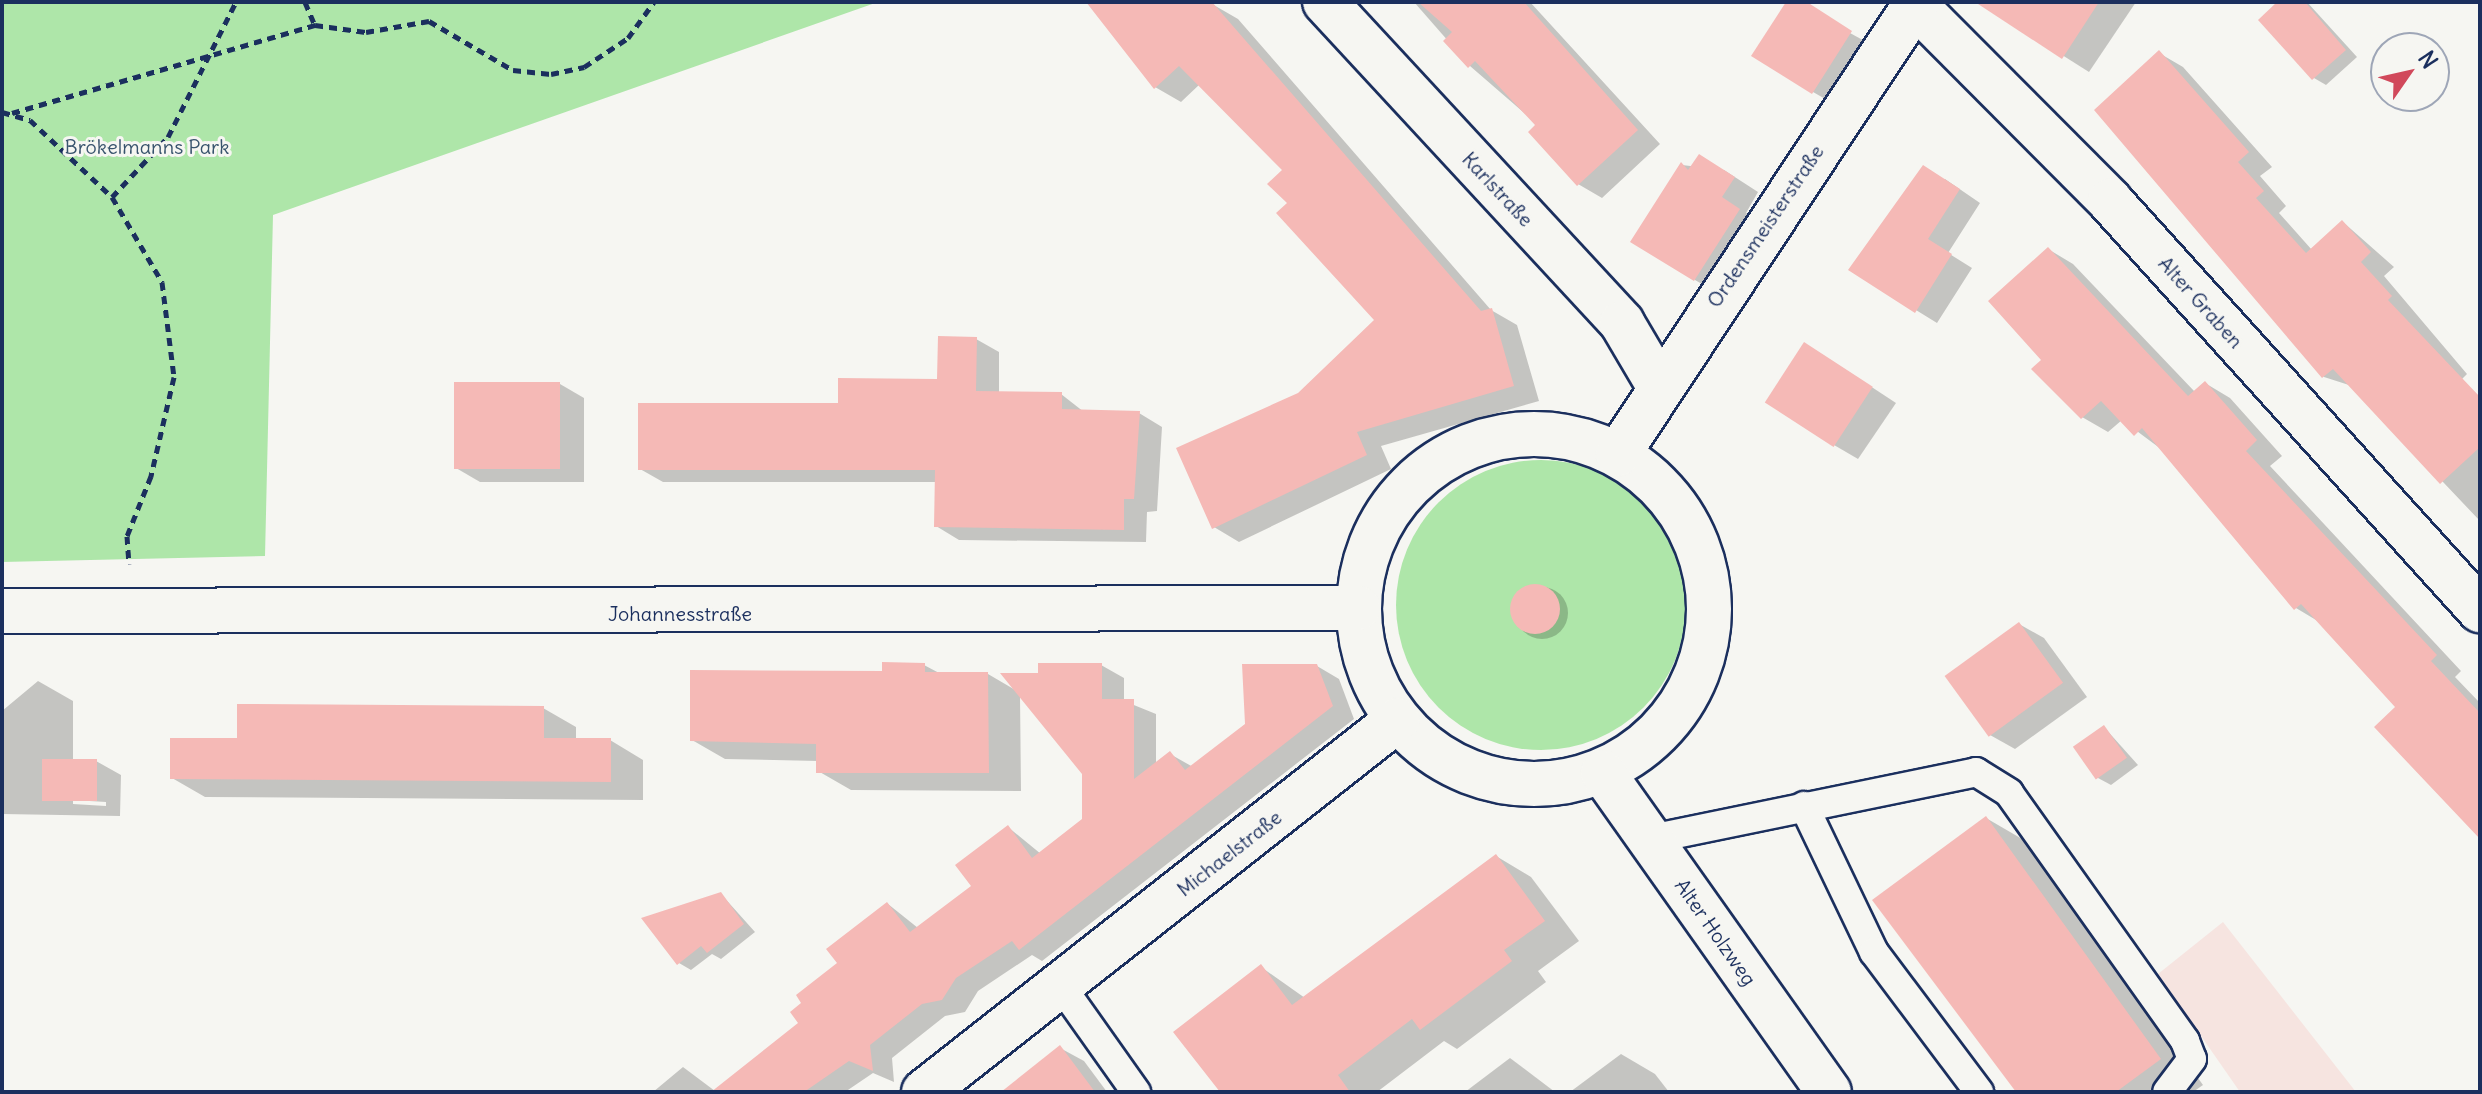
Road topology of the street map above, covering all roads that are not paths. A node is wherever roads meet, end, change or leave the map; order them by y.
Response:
1 (1325, 2) edge
2 (1915, 3) edge
3 (1658, 384) junction
4 (1618, 454) junction
5 (1358, 608) junction
6 (2480, 610) edge
7 (2, 611) edge
8 (1397, 720) junction
9 (1603, 773) junction
10 (1804, 806) junction
11 (1651, 839) junction
12 (1061, 986) junction
13 (924, 1092) edge
14 (1136, 1092) edge
15 (1829, 1092) edge
16 (1979, 1092) edge
17 (2167, 1092) edge

1 - 3 street, Karlstraße
2 - 3 street, Ordensmeisterstraße
2 - 6 street, Alter Graben
3 - 4 street, Ordensmeisterstraße
4 - 5 street
4 - 9 street
5 - 7 street, Johannesstraße
5 - 8 street
8 - 9 street
8 - 12 street, Michaelstraße
9 - 11 street, Alter Holzweg
10 - 11 lane
10 - 16 lane
10 - 17 lane
11 - 15 street, Alter Holzweg
12 - 13 street, Michaelstraße
12 - 14 lane

